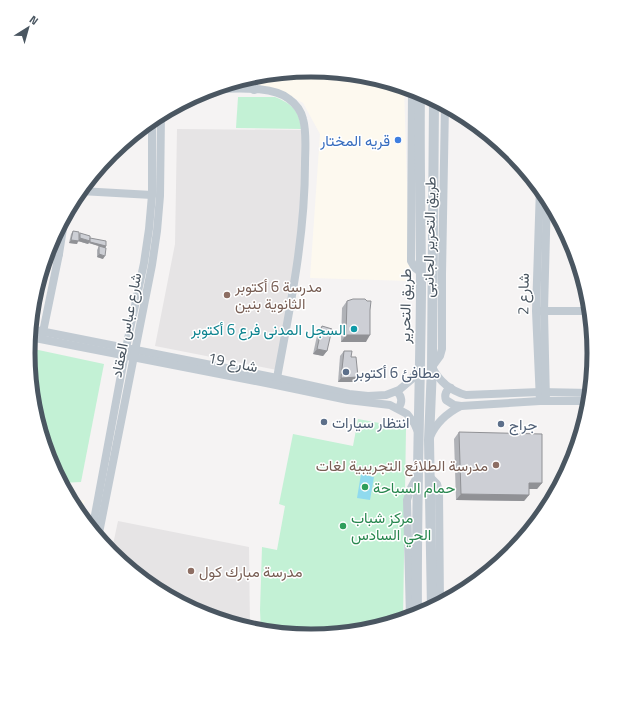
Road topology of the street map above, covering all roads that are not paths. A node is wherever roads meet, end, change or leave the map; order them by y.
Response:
1 (254, 83) edge
2 (230, 89) edge
3 (254, 90) junction
4 (412, 96) edge
5 (420, 99) edge
6 (434, 106) edge
7 (445, 111) edge
8 (160, 123) edge
9 (152, 128) edge
10 (420, 145) junction
11 (433, 147) junction
12 (419, 171) junction
13 (432, 171) junction
14 (88, 191) edge
15 (152, 195) junction
16 (540, 198) edge
17 (546, 208) edge
18 (62, 235) edge
19 (54, 253) edge
20 (59, 254) junction
21 (420, 272) junction
22 (540, 311) junction
23 (585, 311) edge
24 (36, 330) edge
25 (43, 332) junction
26 (36, 339) edge
27 (125, 352) junction
28 (135, 354) junction
29 (419, 366) junction
30 (432, 367) junction
31 (277, 378) junction
32 (451, 388) junction
33 (397, 392) junction
34 (585, 393) edge
35 (349, 397) junction
36 (543, 397) junction
37 (584, 401) edge
38 (461, 406) junction
39 (398, 408) junction
40 (418, 433) junction
41 (429, 438) junction
42 (418, 476) junction
43 (430, 477) junction
44 (93, 524) edge
45 (99, 531) edge
46 (431, 534) junction
47 (416, 536) junction
48 (417, 561) junction
49 (432, 561) junction
50 (440, 598) edge
51 (432, 602) edge
52 (417, 609) edge
53 (410, 612) edge

1 - 3 street
2 - 3 street
3 - 31 street
4 - 21 street, طريق التحرير الجانبى
5 - 10 street, طريق التحرير
6 - 11 street, طريق التحرير
7 - 30 street, طريق التحرير الجانبى
8 - 28 street, شارع عباس العقاد
9 - 15 street, شارع عباس العقاد
10 - 11 street
10 - 12 street, طريق التحرير
11 - 13 street, طريق التحرير
12 - 13 street
12 - 21 street, طريق التحرير
13 - 30 street, طريق التحرير
14 - 15 street
15 - 27 street, شارع عباس العقاد
16 - 22 street, شارع 2
17 - 22 street, شارع 2
18 - 20 street
19 - 20 street
20 - 25 street
21 - 29 street, طريق التحرير
22 - 23 street
22 - 36 street, شارع 2
24 - 25 street, شارع 19
25 - 27 street, شارع 19
26 - 27 street, شارع 19
27 - 28 street, شارع 19
27 - 44 street, شارع عباس العقاد
28 - 31 street, شارع 19
28 - 35 street, شارع 19
28 - 45 street, شارع عباس العقاد
29 - 33 street, شارع 19
29 - 40 street, طريق التحرير
30 - 32 street
30 - 41 street, طريق التحرير
31 - 35 street, شارع 19
32 - 36 street
32 - 38 street
33 - 35 street, شارع 19
33 - 39 street
34 - 36 street
35 - 39 street, شارع 19
36 - 37 street
36 - 38 street
38 - 41 street
39 - 40 street, شارع 19
40 - 42 street, طريق التحرير
41 - 43 street, طريق التحرير
42 - 47 street, طريق التحرير
42 - 53 street
43 - 46 street, طريق التحرير
43 - 50 street
46 - 47 street
46 - 49 street, طريق التحرير
47 - 48 street, طريق التحرير
48 - 49 street
48 - 52 street, طريق التحرير
49 - 51 street, طريق التحرير

